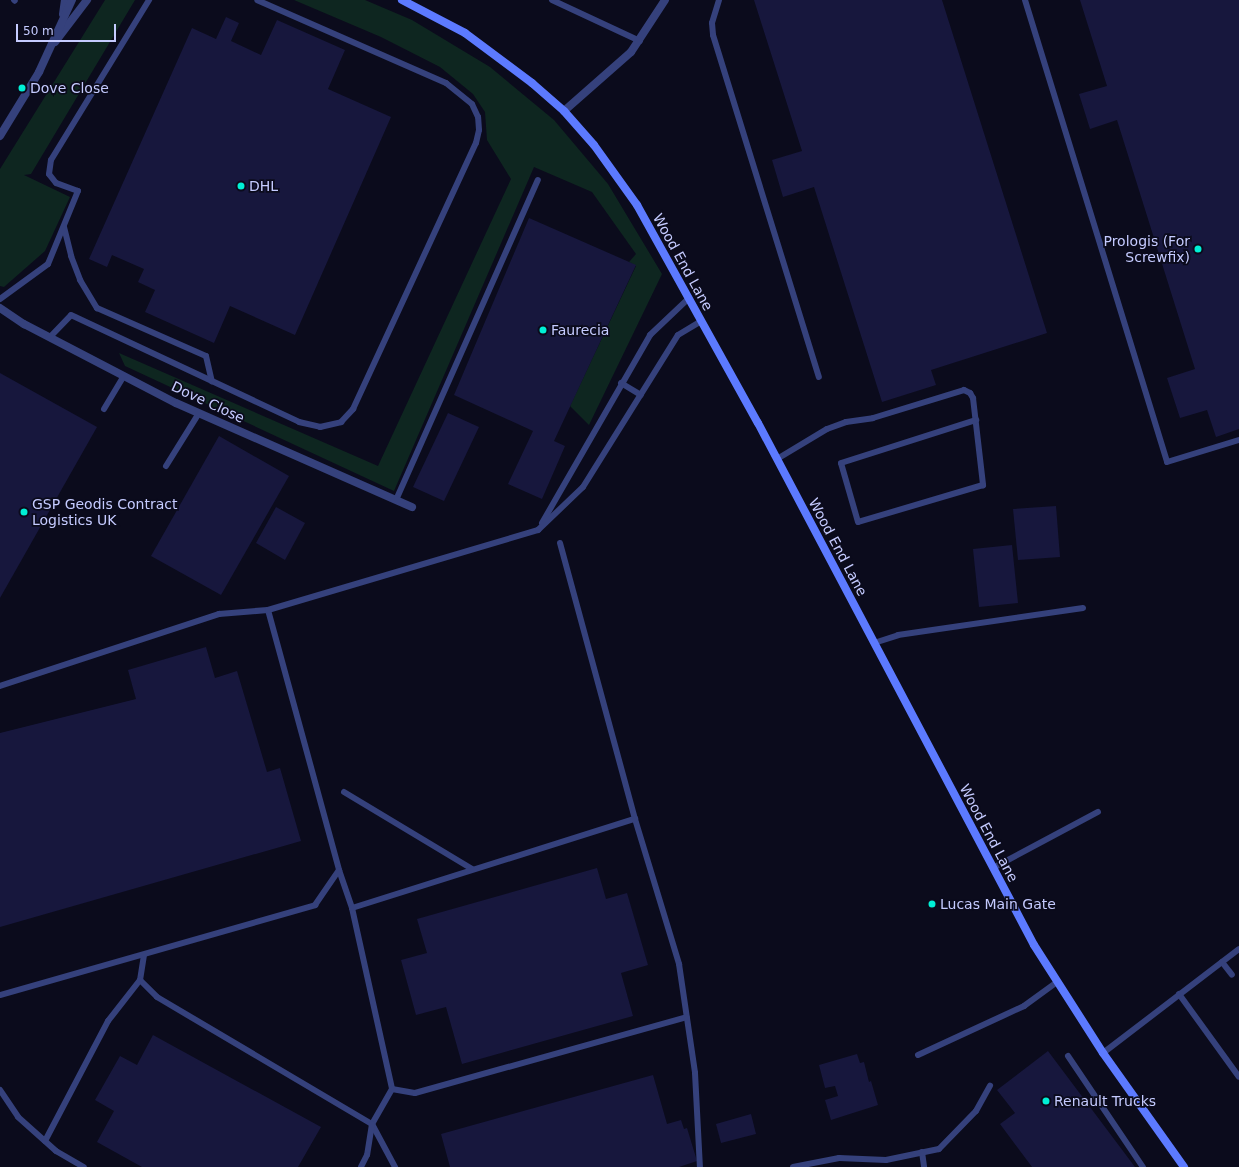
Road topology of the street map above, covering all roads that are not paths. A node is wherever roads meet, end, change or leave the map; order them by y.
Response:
1 (65, 0) edge
2 (72, 0) edge
3 (87, 0) edge
4 (149, 0) edge
5 (257, 0) edge
6 (402, 0) edge
7 (552, 0) edge
8 (665, 0) edge
9 (719, 0) edge
10 (1025, 0) edge
11 (63, 17) junction
12 (640, 41) junction
13 (50, 48) junction
14 (564, 111) junction
15 (0, 136) edge
16 (538, 180) dead end
17 (64, 227) junction
18 (689, 298) junction
19 (0, 299) edge
20 (0, 308) edge
21 (701, 321) junction
22 (50, 337) junction
23 (124, 376) junction
24 (819, 377) dead end
25 (212, 381) junction
26 (621, 383) junction
27 (642, 395) junction
28 (104, 409) dead end
29 (199, 413) junction
30 (976, 420) junction
31 (1239, 440) edge
32 (777, 459) junction
33 (166, 466) dead end
34 (396, 500) junction
35 (412, 507) dead end
36 (538, 530) junction
37 (560, 543) dead end
38 (1083, 608) dead end
39 (268, 610) junction
40 (874, 644) junction
41 (0, 686) edge
42 (344, 792) dead end
43 (1098, 812) dead end
44 (635, 819) junction
45 (993, 868) junction
46 (472, 869) junction
47 (339, 870) junction
48 (352, 908) junction
49 (1239, 949) edge
50 (144, 955) junction
51 (1222, 962) junction
52 (1232, 975) dead end
53 (140, 980) junction
54 (1057, 982) junction
55 (1179, 994) junction
56 (0, 995) edge
57 (687, 1017) junction
58 (1103, 1053) junction
59 (918, 1056) dead end
60 (1068, 1056) dead end
61 (1239, 1077) edge
62 (990, 1086) dead end
63 (392, 1089) junction
64 (0, 1090) edge
65 (372, 1124) junction
66 (45, 1142) junction
67 (922, 1152) junction
68 (84, 1167) edge
69 (361, 1167) edge
70 (395, 1167) edge
71 (700, 1167) edge
72 (794, 1167) edge
73 (924, 1167) edge
74 (1143, 1167) edge
75 (1184, 1167) edge

1 - 11 street
2 - 11 street
3 - 13 street
4 - 17 lane
5 - 25 lane
6 - 14 street, Wood End Lane
7 - 12 lane
8 - 12 street
9 - 24 lane
10 - 31 lane
11 - 13 street
12 - 14 street
13 - 15 street
14 - 18 street, Wood End Lane
16 - 34 lane
17 - 19 lane
17 - 25 lane
18 - 21 street, Wood End Lane
18 - 26 lane
20 - 22 street, Dove Close
21 - 27 lane
21 - 32 street, Wood End Lane
22 - 23 street, Dove Close
22 - 25 lane
23 - 28 lane
23 - 29 street, Dove Close
26 - 27 lane
26 - 36 lane
27 - 36 lane
29 - 33 lane
29 - 34 street, Dove Close
30 - 30 lane
30 - 32 lane
32 - 40 street, Wood End Lane
34 - 35 street, Dove Close
36 - 39 lane
37 - 44 lane
38 - 40 lane
39 - 41 lane
39 - 47 lane
40 - 45 street, Wood End Lane
42 - 46 lane
43 - 45 lane
44 - 46 lane
44 - 57 lane
45 - 54 street, Wood End Lane
46 - 48 lane
47 - 48 lane
47 - 50 lane
48 - 63 lane
49 - 51 lane
50 - 53 lane
50 - 56 lane
51 - 52 lane
51 - 55 lane
53 - 65 lane
53 - 66 lane
54 - 58 street, Wood End Lane
54 - 59 lane
55 - 58 lane
55 - 61 lane
57 - 63 lane
57 - 71 lane
58 - 75 street, Wood End Lane
60 - 74 lane
62 - 67 lane
63 - 65 lane
64 - 66 lane
65 - 69 lane
65 - 70 lane
66 - 68 lane
67 - 72 lane
67 - 73 lane

